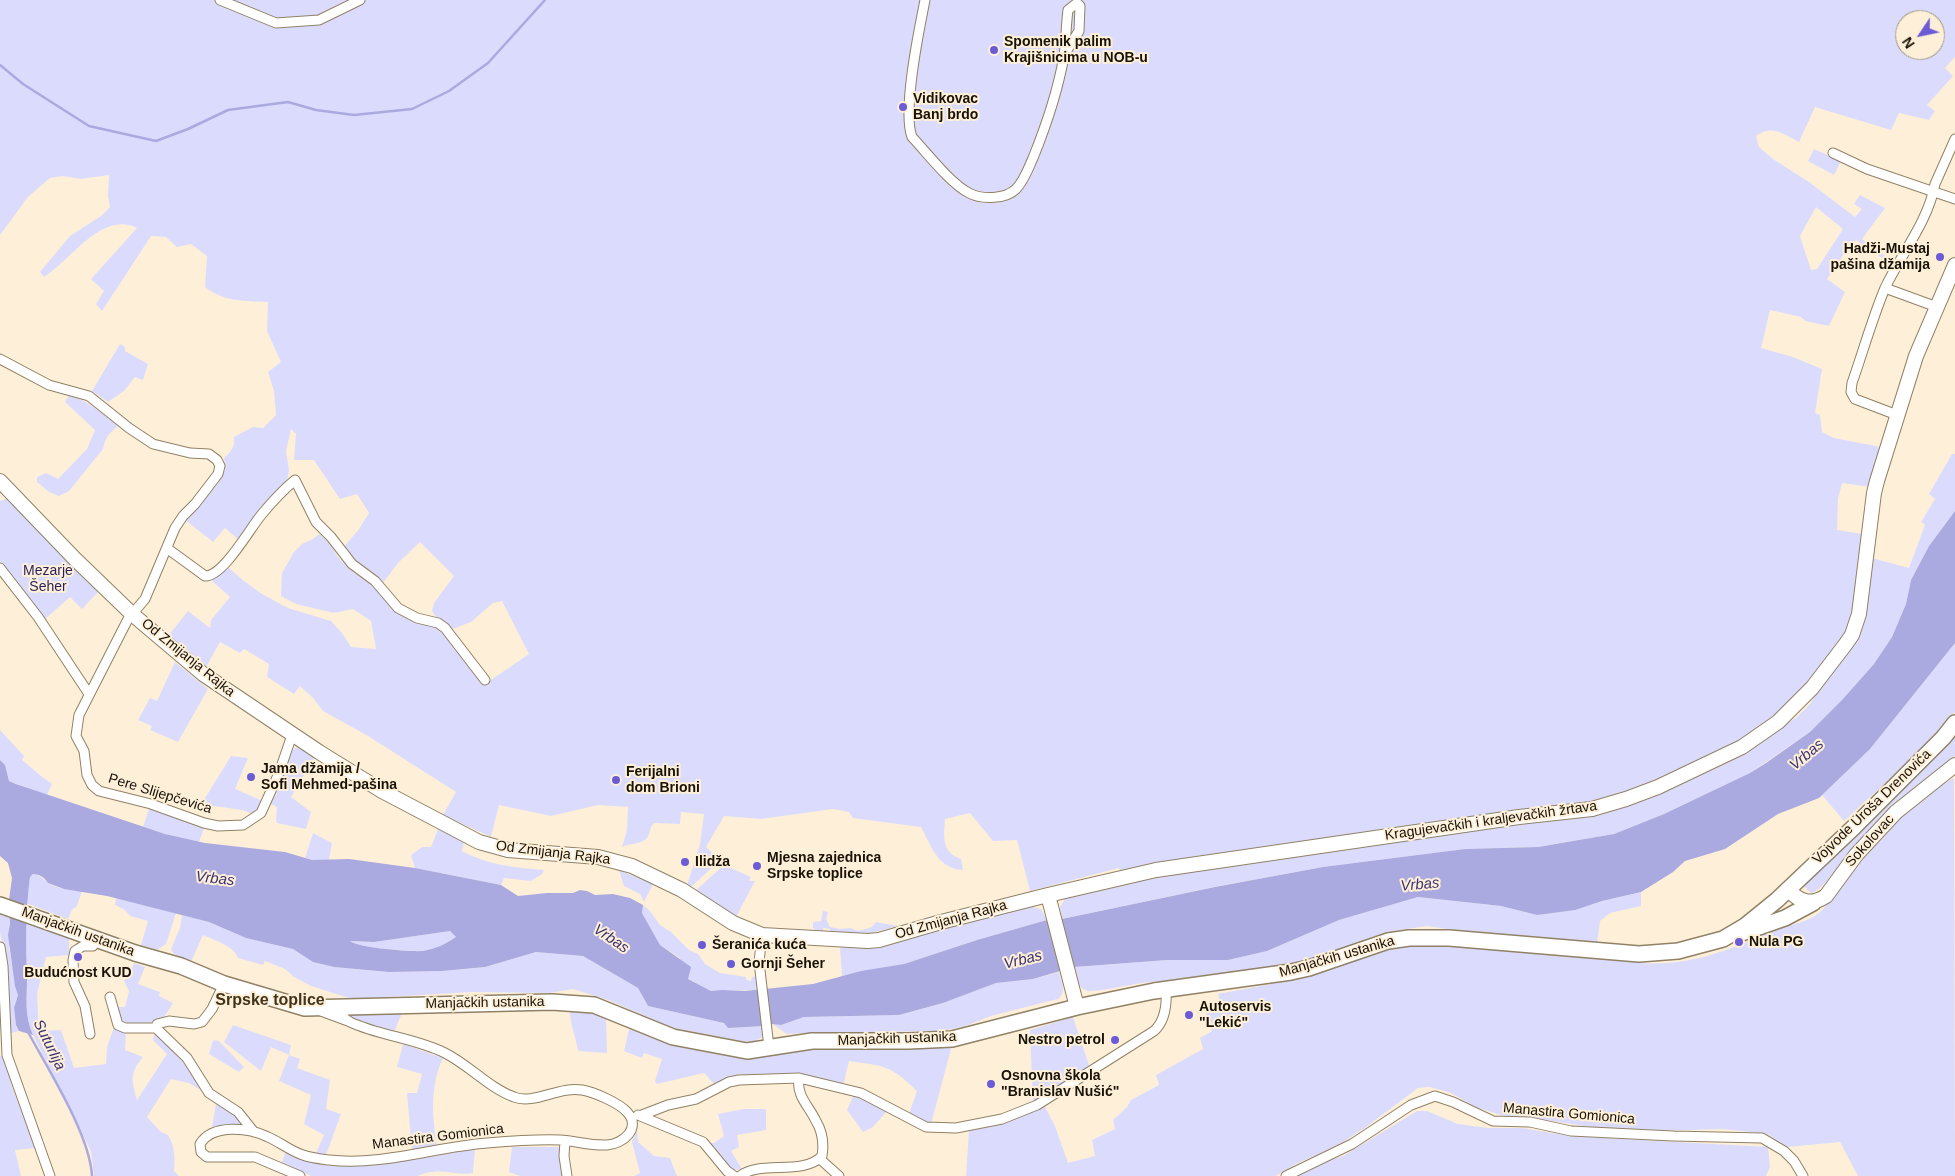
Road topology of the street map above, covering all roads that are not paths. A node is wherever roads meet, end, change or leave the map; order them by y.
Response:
1 (220, 0) edge
2 (360, 0) edge
3 (925, 0) edge
4 (1064, 55) junction
5 (1955, 139) edge
6 (1833, 153) dead end
7 (1934, 192) junction
8 (1955, 199) edge
9 (1955, 264) edge
10 (1885, 288) junction
11 (1937, 307) junction
12 (0, 360) edge
13 (1897, 415) junction
14 (3, 489) edge
15 (168, 549) junction
16 (0, 568) edge
17 (132, 614) junction
18 (485, 680) dead end
19 (89, 694) junction
20 (1955, 723) edge
21 (292, 735) junction
22 (1955, 765) edge
23 (1788, 889) junction
24 (1048, 894) junction
25 (1813, 903) junction
26 (0, 905) edge
27 (762, 935) junction
28 (97, 938) junction
29 (1724, 939) junction
30 (0, 947) edge
31 (224, 984) junction
32 (1166, 989) junction
33 (110, 997) dead end
34 (341, 1008) junction
35 (1077, 1008) junction
36 (316, 1009) junction
37 (350, 1022) junction
38 (156, 1028) junction
39 (90, 1034) dead end
40 (769, 1047) junction
41 (799, 1078) junction
42 (628, 1113) junction
43 (642, 1115) junction
44 (254, 1132) junction
45 (565, 1141) junction
46 (820, 1159) junction
47 (296, 1175) edge
48 (1802, 1175) edge
49 (50, 1176) edge
50 (567, 1176) edge
51 (734, 1176) edge
52 (740, 1176) edge
53 (839, 1176) edge
54 (1286, 1176) edge

1 - 2 street
3 - 4 street
4 - 4 street
5 - 7 street
6 - 7 street
7 - 8 street
7 - 10 street
9 - 11 street, Kragujevačkih i kraljevačkih žrtava
10 - 11 street
10 - 13 street
11 - 13 street, Kragujevačkih i kraljevačkih žrtava
12 - 15 street, Od Zmijanja Rajka
13 - 24 street, Kragujevačkih i kraljevačkih žrtava
14 - 17 street, Od Zmijanja Rajka
15 - 17 street, Od Zmijanja Rajka
15 - 18 street
16 - 19 street
17 - 19 street, Pere Slijepčevića
17 - 21 street, Od Zmijanja Rajka
19 - 21 street, Pere Slijepčevića
20 - 23 main road, Vojvode Uroša Drenovića
21 - 27 street, Od Zmijanja Rajka
22 - 25 street, Sokolovac
23 - 25 street
23 - 29 main road, Manjačkih ustanika
24 - 27 street, Od Zmijanja Rajka
24 - 35 street
25 - 29 main road
26 - 28 main road, Manjačkih ustanika
27 - 40 street
28 - 31 main road, Manjačkih ustanika
28 - 39 street
29 - 32 main road, Manjačkih ustanika
30 - 49 street
31 - 36 main road, Manjačkih ustanika
31 - 38 street
32 - 35 main road, Manjačkih ustanika
32 - 41 street
33 - 38 street
34 - 36 main road, Manjačkih ustanika
34 - 37 street
34 - 40 main road, Manjačkih ustanika
35 - 40 main road, Manjačkih ustanika
36 - 37 street
37 - 42 street
38 - 44 street
41 - 43 street
41 - 46 street
42 - 43 street
42 - 45 street, Manastira Gomionica
43 - 51 street
44 - 45 street, Manastira Gomionica
44 - 47 street, Manastira Gomionica
45 - 50 street
46 - 52 street
46 - 53 street
48 - 54 street, Manastira Gomionica

